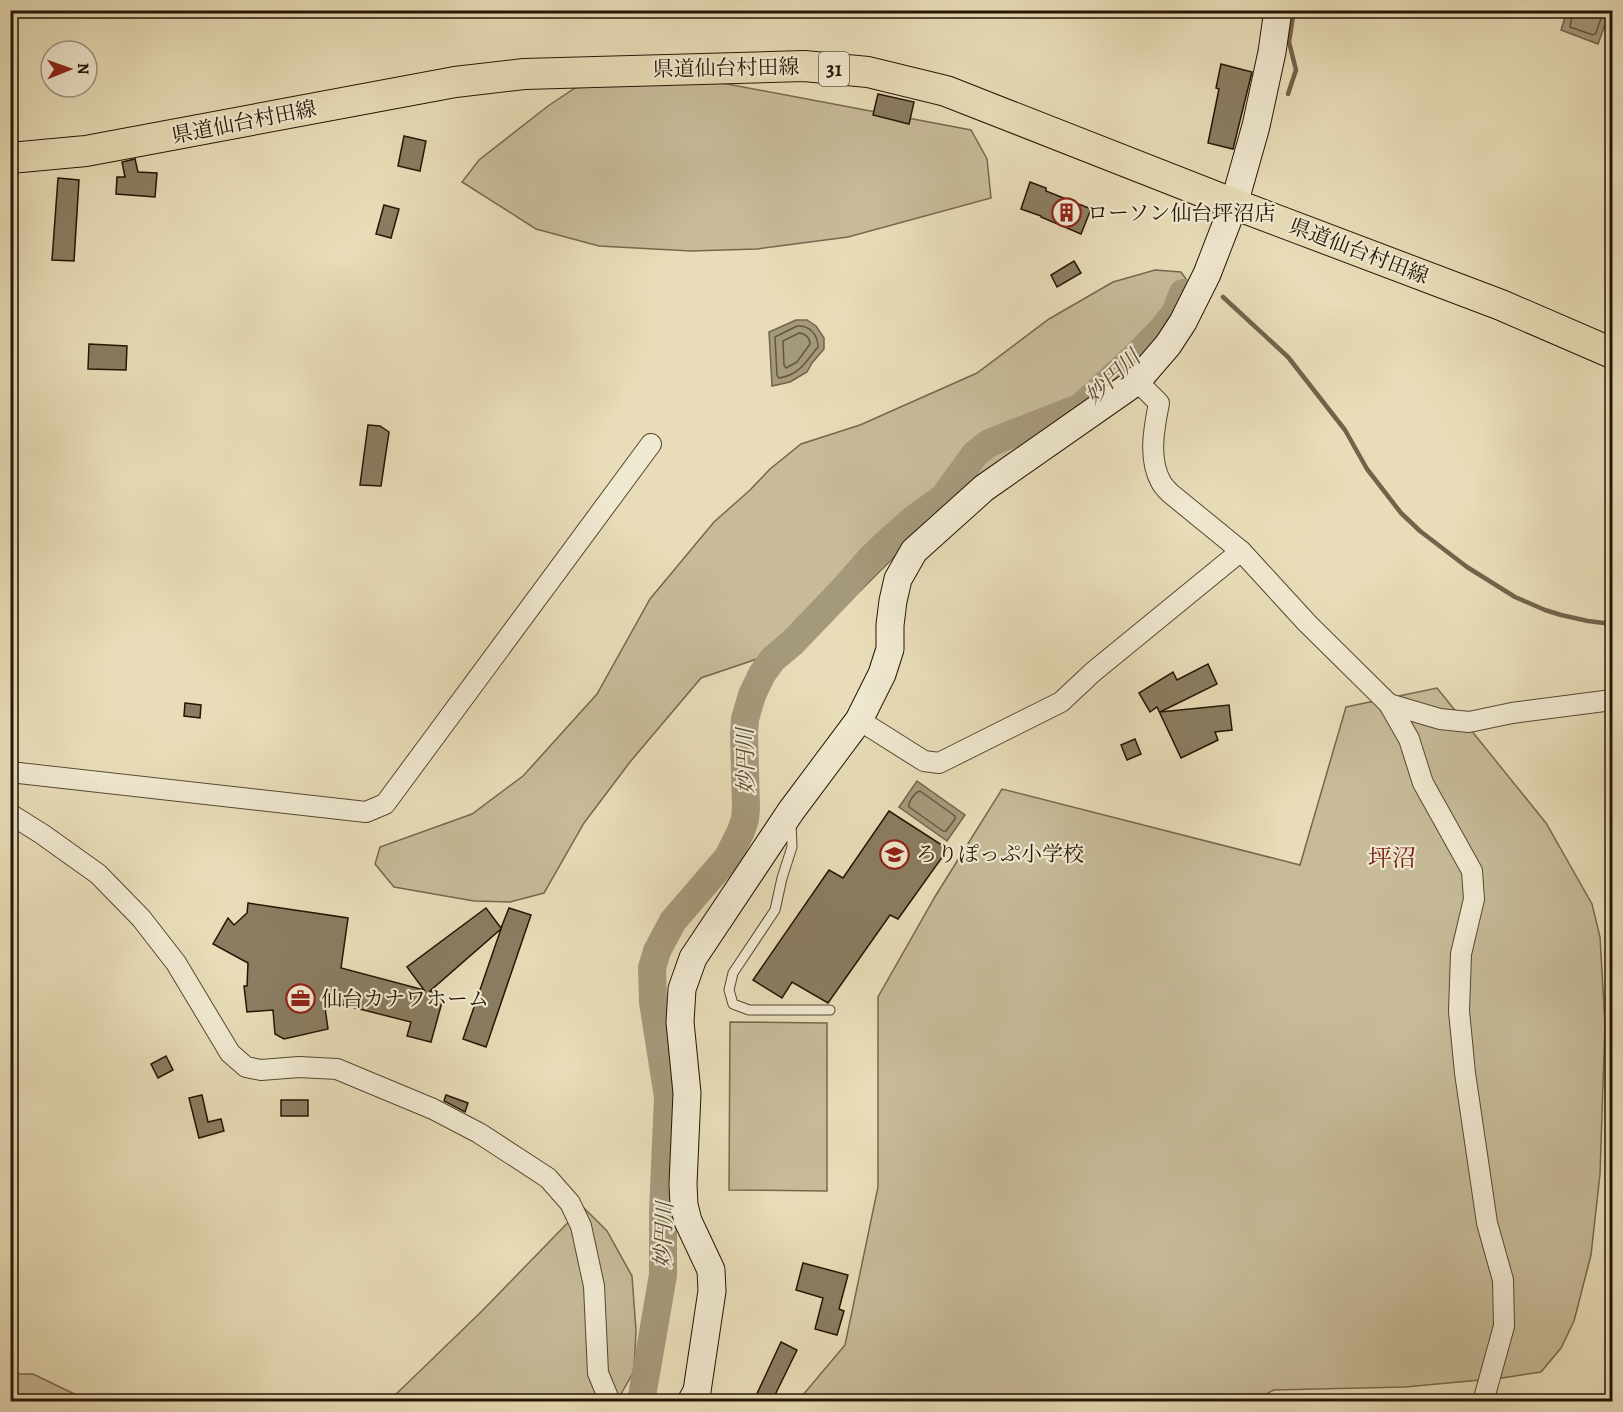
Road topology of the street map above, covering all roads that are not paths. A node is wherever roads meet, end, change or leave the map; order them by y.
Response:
1 (1278, 10) edge
2 (10, 158) edge
3 (1234, 204) junction
4 (1612, 353) edge
5 (1137, 381) junction
6 (651, 444) dead end
7 (1241, 551) junction
8 (1612, 700) edge
9 (1389, 704) junction
10 (859, 720) junction
11 (10, 772) edge
12 (791, 811) junction
13 (10, 814) edge
14 (830, 1010) dead end
15 (610, 1401) edge
16 (691, 1401) edge
17 (1483, 1401) edge

1 - 3 street
2 - 3 main road, 県道仙台村田線 / 31
3 - 4 main road, 県道仙台村田線 / 31
3 - 5 street
5 - 7 street
5 - 10 street
6 - 11 street
7 - 9 street
7 - 10 street
8 - 9 street
9 - 17 street
10 - 12 street
12 - 14 lane
12 - 16 street
13 - 15 street

